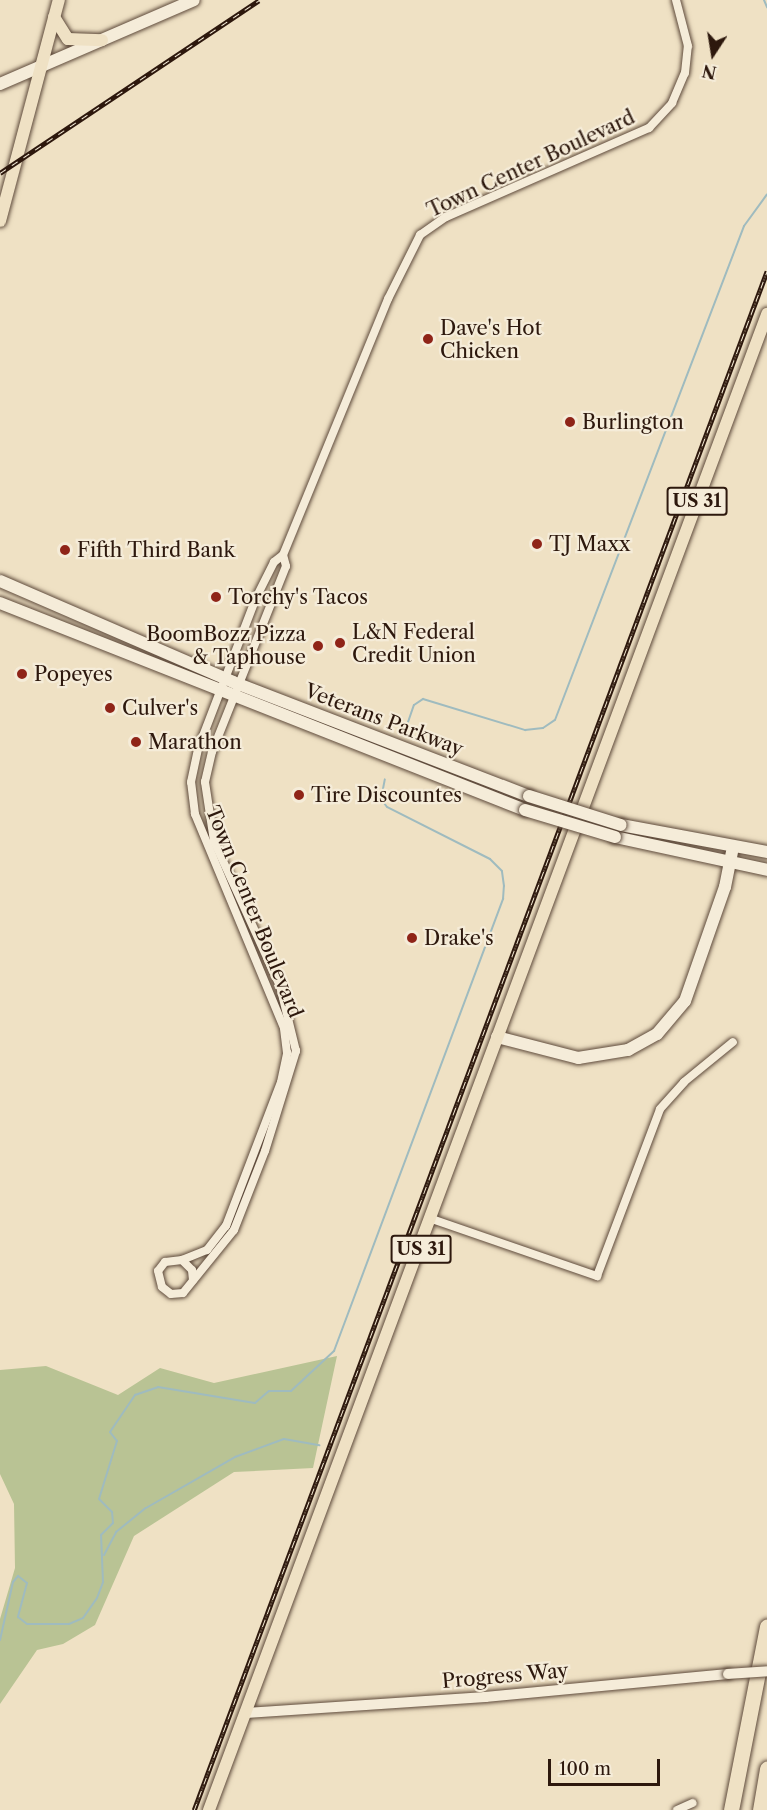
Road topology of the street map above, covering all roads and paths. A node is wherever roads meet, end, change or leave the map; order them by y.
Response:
1 (59, 0) edge
2 (194, 0) edge
3 (676, 0) edge
4 (54, 17) junction
5 (102, 40) junction
6 (41, 66) junction
7 (0, 84) edge
8 (0, 221) edge
9 (767, 314) edge
10 (763, 333) edge
11 (283, 555) junction
12 (0, 581) edge
13 (0, 603) edge
14 (224, 685) junction
15 (238, 691) junction
16 (618, 831) junction
17 (733, 847) junction
18 (767, 852) edge
19 (730, 863) junction
20 (767, 870) edge
21 (497, 1037) junction
22 (733, 1042) dead end
23 (432, 1220) junction
24 (182, 1260) junction
25 (193, 1280) junction
26 (767, 1626) edge
27 (767, 1671) edge
28 (246, 1713) junction
29 (767, 1769) edge
30 (693, 1803) dead end
31 (209, 1810) edge
32 (677, 1810) edge
33 (731, 1810) edge
34 (760, 1810) edge

1 - 4 main road
2 - 5 main road
3 - 11 street, Town Center Boulevard
4 - 5 main road
4 - 6 main road
5 - 6 main road
6 - 7 main road
6 - 8 main road
9 - 10 main road, US 31
10 - 21 main road, US 31
11 - 14 street, Town Center Boulevard
11 - 15 street, Town Center Boulevard
12 - 14 main road, Veterans Parkway
13 - 14 main road, Veterans Parkway
14 - 15 main road, Veterans Parkway
14 - 24 street, Town Center Boulevard
15 - 16 main road, Veterans Parkway, bridge
15 - 16 main road, Veterans Parkway, bridge
15 - 25 street, Town Center Boulevard
16 - 17 main road, Veterans Parkway
16 - 19 main road, Veterans Parkway
17 - 18 main road, Veterans Parkway
17 - 19 main road
19 - 20 main road, Veterans Parkway
19 - 21 main road
21 - 23 main road, US 31
22 - 23 street
23 - 28 main road, US 31
24 - 25 street
24 - 25 street
26 - 33 highway
27 - 28 street, Progress Way, bridge
28 - 31 main road, US 31
29 - 34 highway
30 - 32 street

